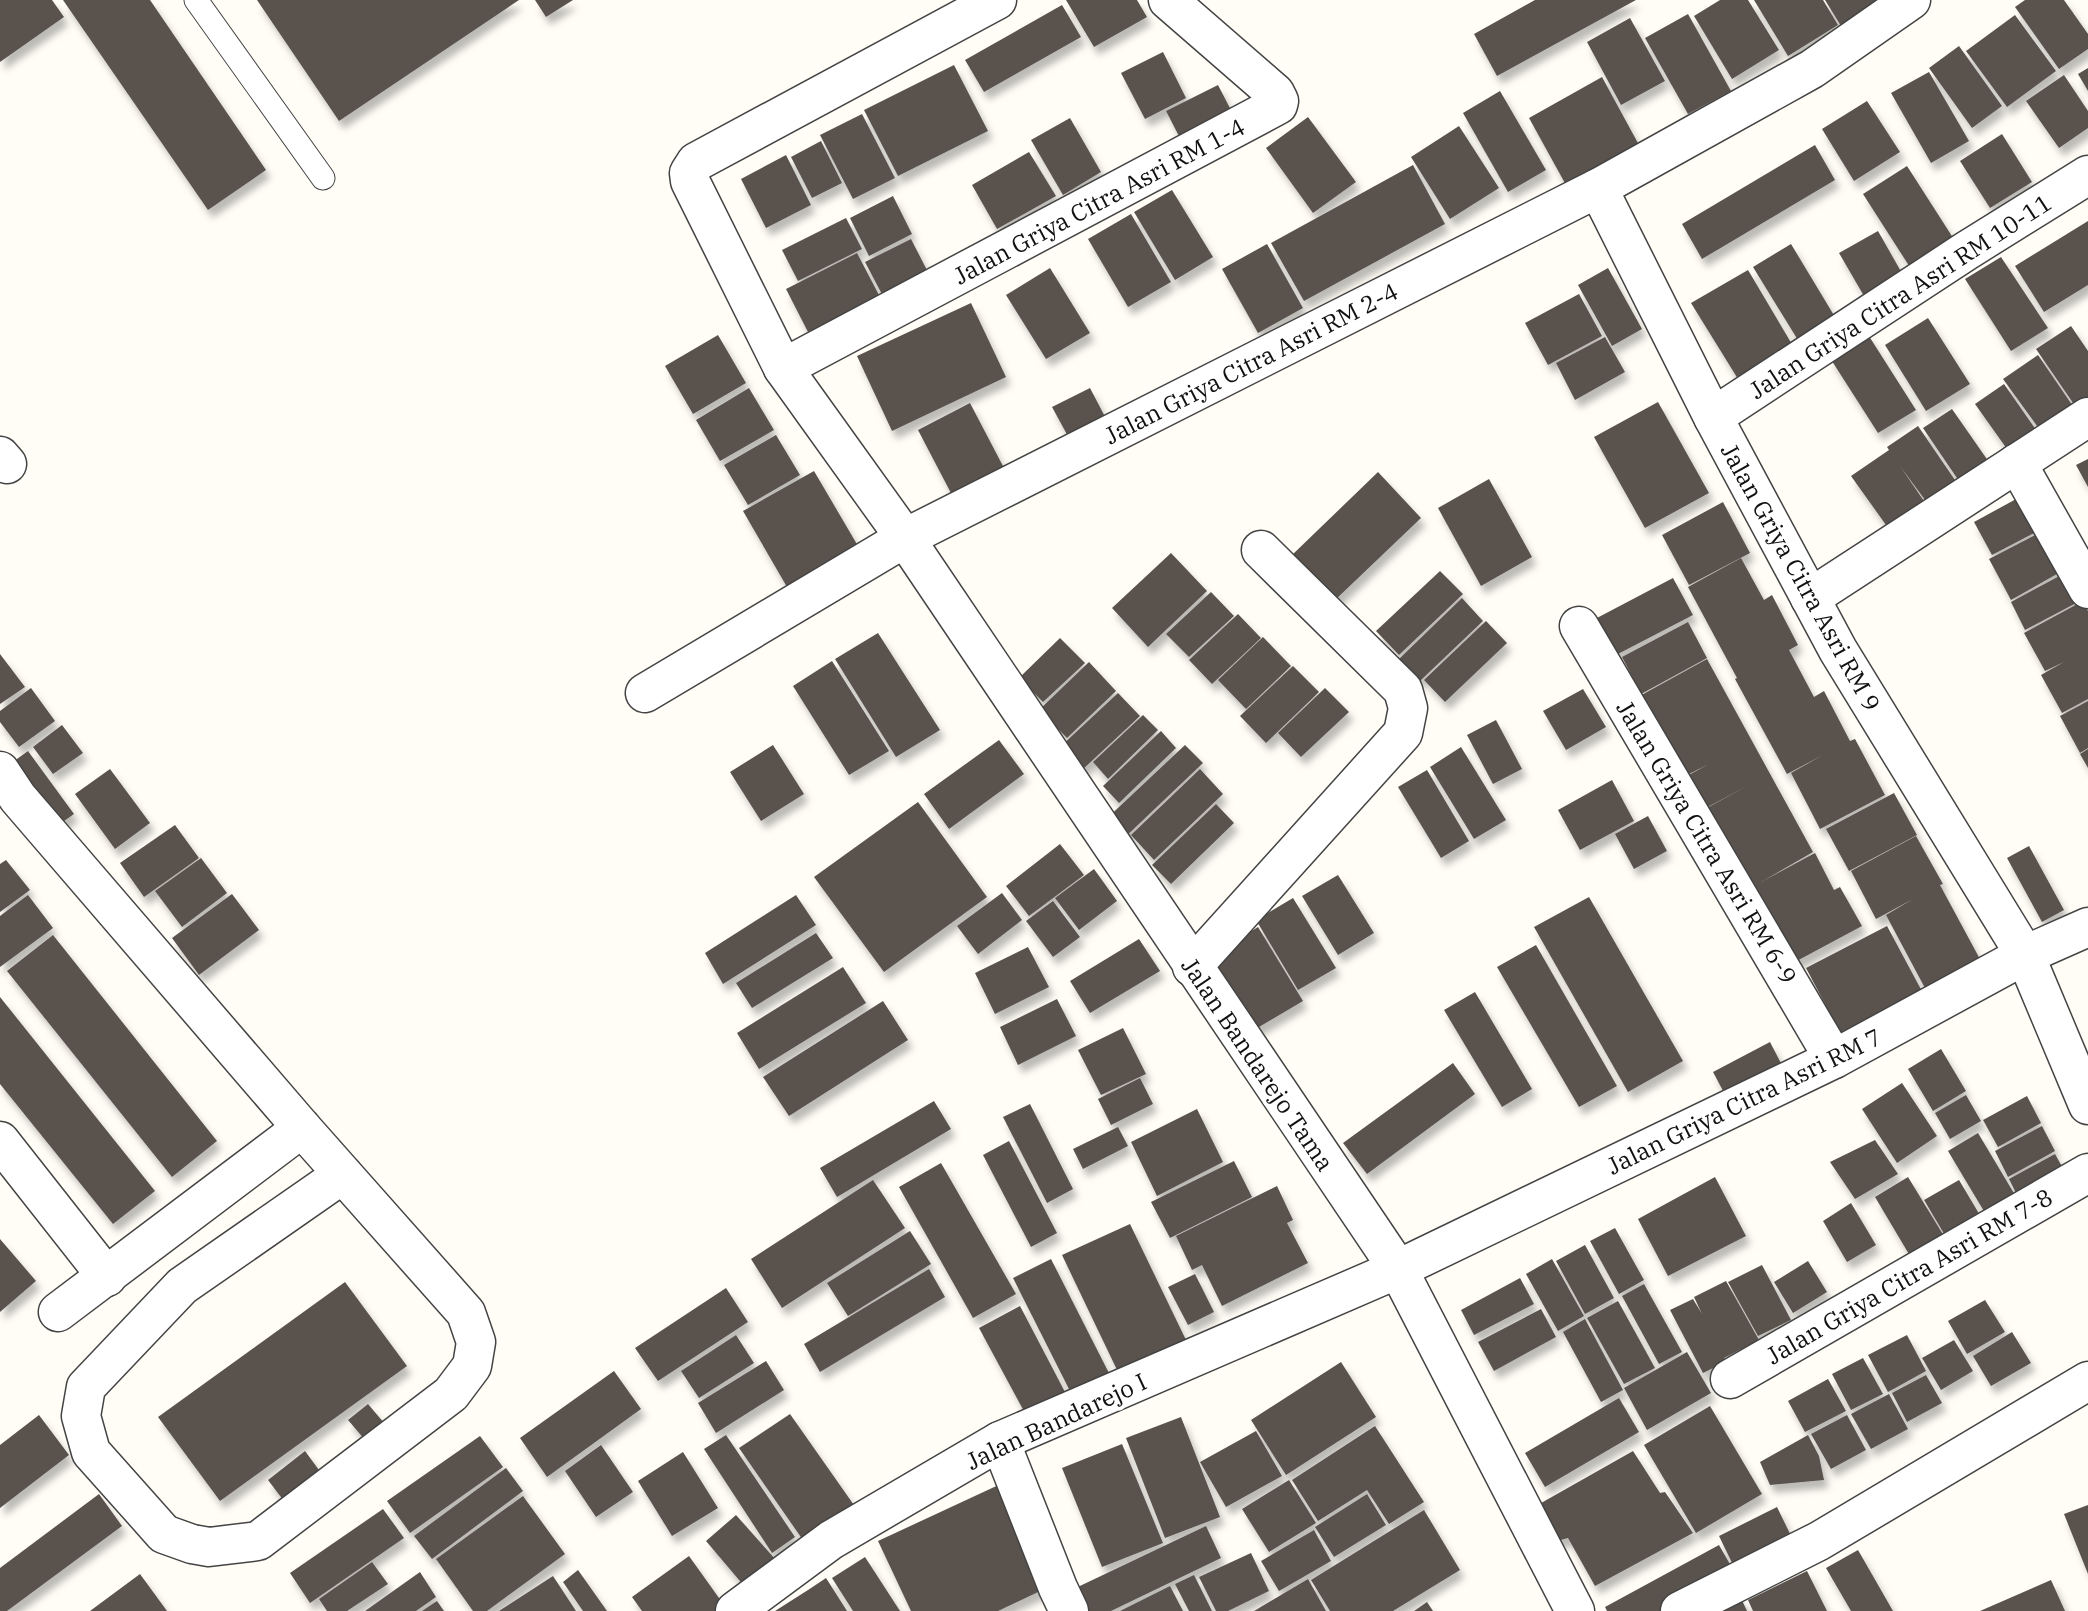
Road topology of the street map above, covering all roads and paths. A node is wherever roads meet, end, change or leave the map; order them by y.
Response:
1 (196, 0) edge
2 (997, 0) edge
3 (1168, 0) edge
4 (1911, 0) edge
5 (2088, 175) edge
6 (323, 178) dead end
7 (1598, 188) junction
8 (783, 368) junction
9 (1713, 417) junction
10 (2088, 417) edge
11 (2017, 463) junction
12 (905, 538) junction
13 (1261, 550) dead end
14 (2088, 589) edge
15 (1810, 598) junction
16 (1579, 626) dead end
17 (645, 693) dead end
18 (0, 771) edge
19 (2088, 927) edge
20 (2025, 955) junction
21 (1192, 967) junction
22 (1834, 1059) junction
23 (2088, 1105) edge
24 (302, 1128) junction
25 (0, 1141) edge
26 (2088, 1173) edge
27 (343, 1174) junction
28 (1398, 1269) junction
29 (107, 1277) junction
30 (58, 1312) dead end
31 (1730, 1378) dead end
32 (2088, 1381) edge
33 (1000, 1441) junction
34 (735, 1611) edge
35 (1069, 1611) edge
36 (1575, 1611) edge
37 (1680, 1611) edge

1 - 6 lane
2 - 8 street, Jalan Bandarejo Tama
3 - 8 street, Jalan Griya Citra Asri RM 1-4
4 - 7 street, Jalan Griya Citra Asri RM 2-4
5 - 9 street, Jalan Griya Citra Asri RM 10-11
7 - 9 street, Jalan Griya Citra Asri RM 9
7 - 12 street, Jalan Griya Citra Asri RM 2-4
8 - 12 street, Jalan Bandarejo Tama
9 - 15 street, Jalan Griya Citra Asri RM 9
10 - 11 street
11 - 14 street
11 - 15 street
12 - 17 street, Jalan Griya Citra Asri RM 2-4
12 - 21 street, Jalan Bandarejo Tama
13 - 21 street
15 - 20 street, Jalan Griya Citra Asri RM 9
16 - 22 street, Jalan Griya Citra Asri RM 6-9
18 - 24 street
19 - 20 street, Jalan Griya Citra Asri RM 7
20 - 22 street, Jalan Griya Citra Asri RM 7
20 - 23 street
21 - 28 street, Jalan Bandarejo Tama
22 - 28 street, Jalan Griya Citra Asri RM 7
24 - 27 street
24 - 29 street
25 - 29 street
26 - 31 street, Jalan Griya Citra Asri RM 7-8
27 - 27 street
28 - 33 street, Jalan Bandarejo I
28 - 36 street, Jalan Bandarejo Tama
29 - 30 street
32 - 37 street
33 - 34 street, Jalan Bandarejo I
33 - 35 street

